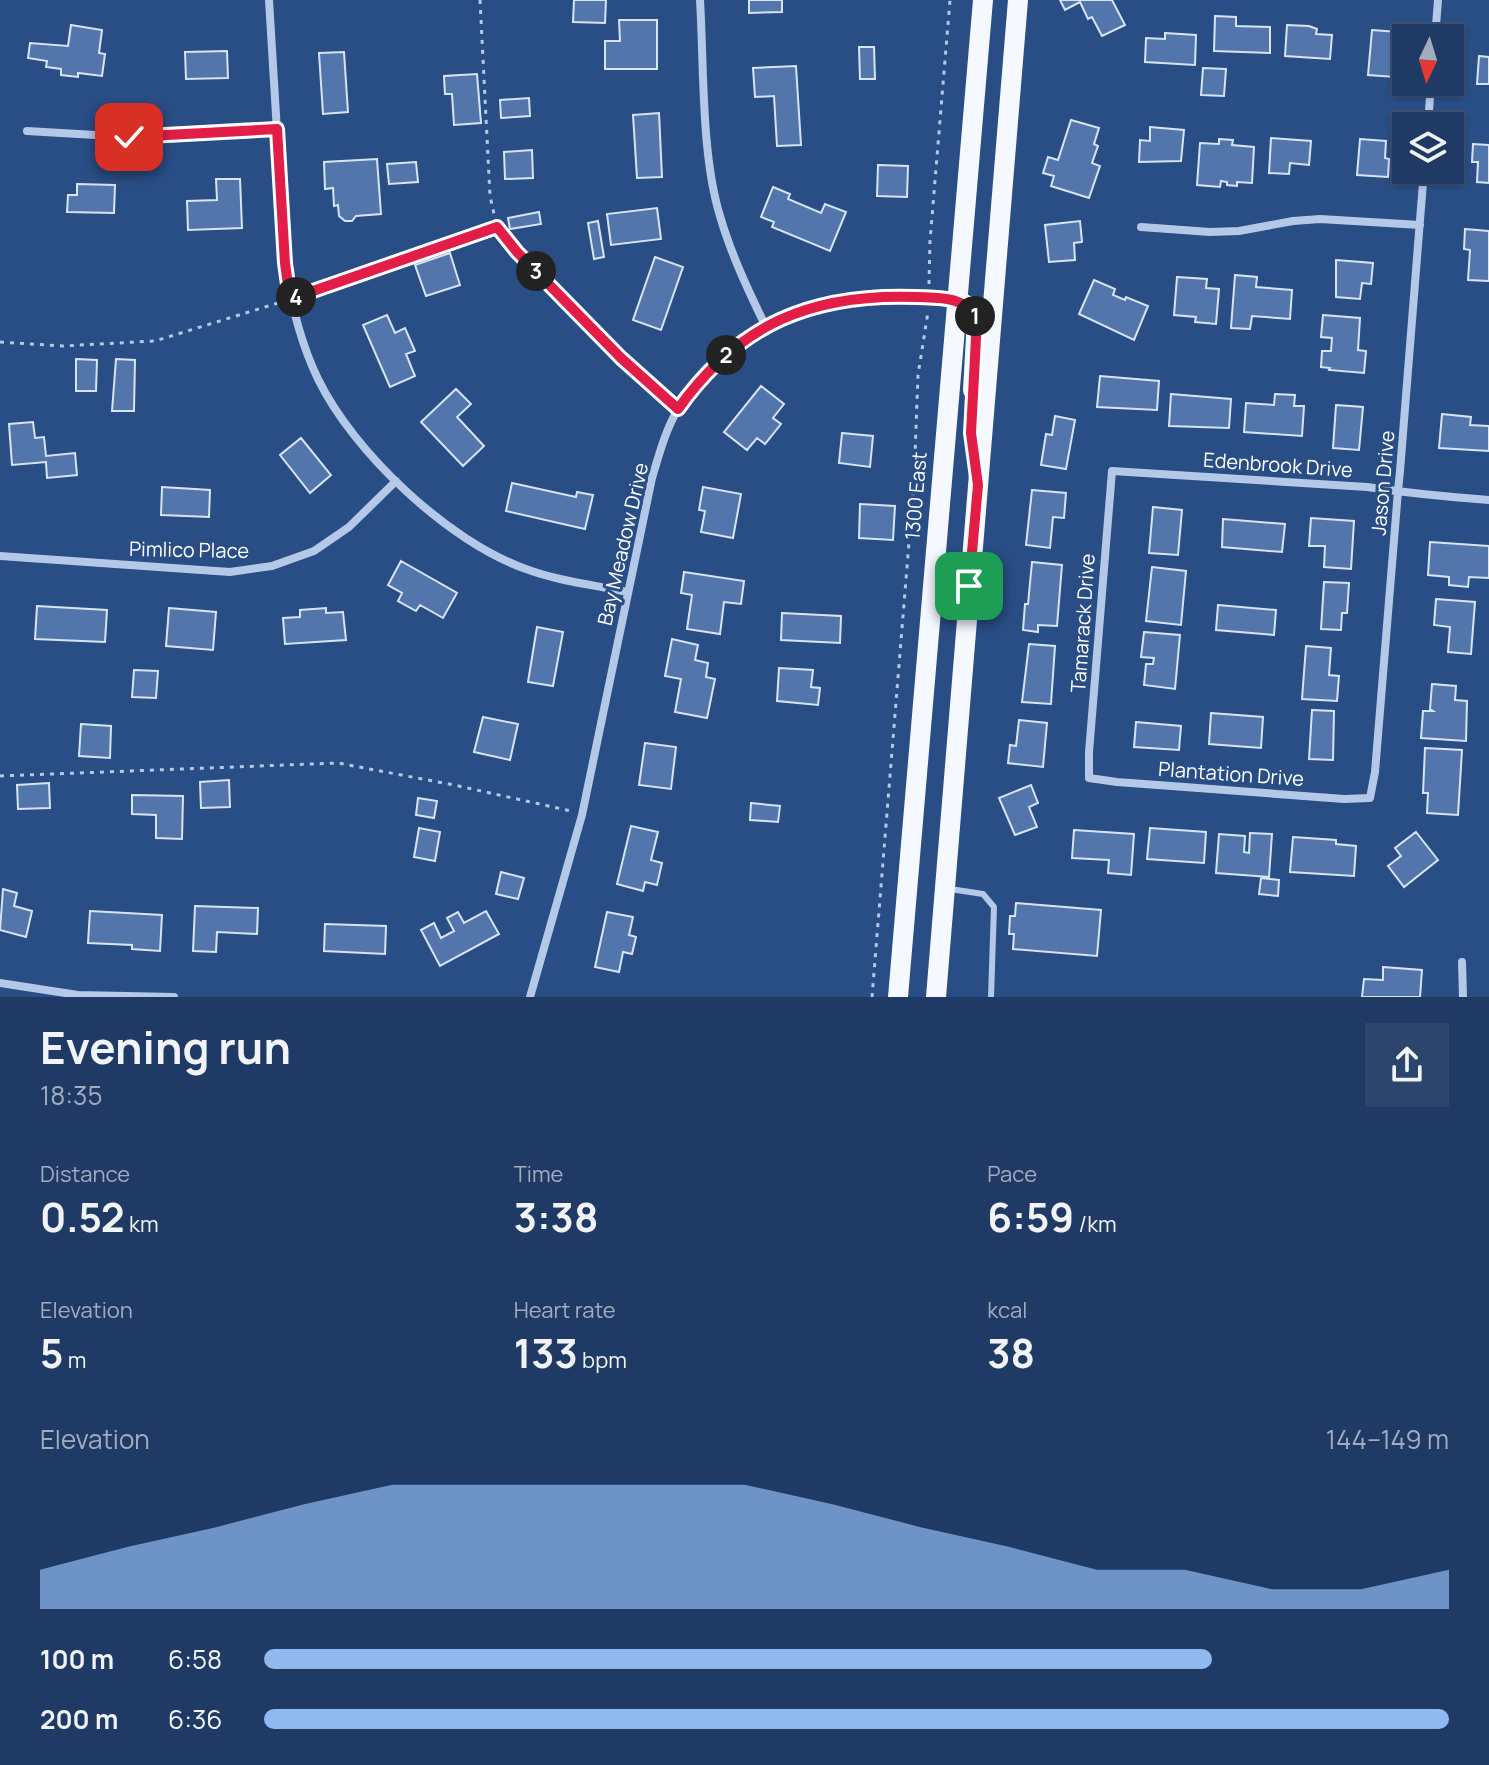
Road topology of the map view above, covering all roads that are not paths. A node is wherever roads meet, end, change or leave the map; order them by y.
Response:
1 (269, 0) edge
2 (700, 0) edge
3 (983, 0) edge
4 (1018, 0) edge
5 (1438, 0) edge
6 (1436, 24) edge
7 (277, 129) junction
8 (27, 131) dead end
9 (1423, 184) edge
10 (1420, 225) junction
11 (1141, 227) dead end
12 (957, 300) junction
13 (765, 325) junction
14 (1112, 471) joint
15 (396, 481) junction
16 (978, 485) junction
17 (1398, 491) junction
18 (1489, 500) edge
19 (0, 556) edge
20 (627, 592) junction
21 (1089, 778) joint
22 (1370, 798) joint
23 (944, 888) junction
24 (1462, 962) dead end
25 (0, 983) edge
26 (174, 997) edge
27 (530, 997) edge
28 (898, 997) edge
29 (936, 997) edge
30 (991, 997) edge
31 (1463, 997) edge

1 - 7 street
2 - 13 street
3 - 12 main road, 1300 East
4 - 16 main road
5 - 6 street
7 - 8 street
7 - 15 street
9 - 10 street, Jason Drive
10 - 11 street
10 - 17 street, Jason Drive
12 - 13 street, Bay Meadow Drive
12 - 16 main road
12 - 28 main road, 1300 East
13 - 20 street, Bay Meadow Drive
14 - 17 street, Edenbrook Drive
14 - 21 street, Tamarack Drive
15 - 19 street, Pimlico Place
15 - 20 street
16 - 23 main road
17 - 18 street, Edenbrook Drive
17 - 22 street, Jason Drive
20 - 27 street, Bay Meadow Drive
21 - 22 street, Plantation Drive
23 - 29 main road
23 - 30 lane
24 - 31 street
25 - 26 street

